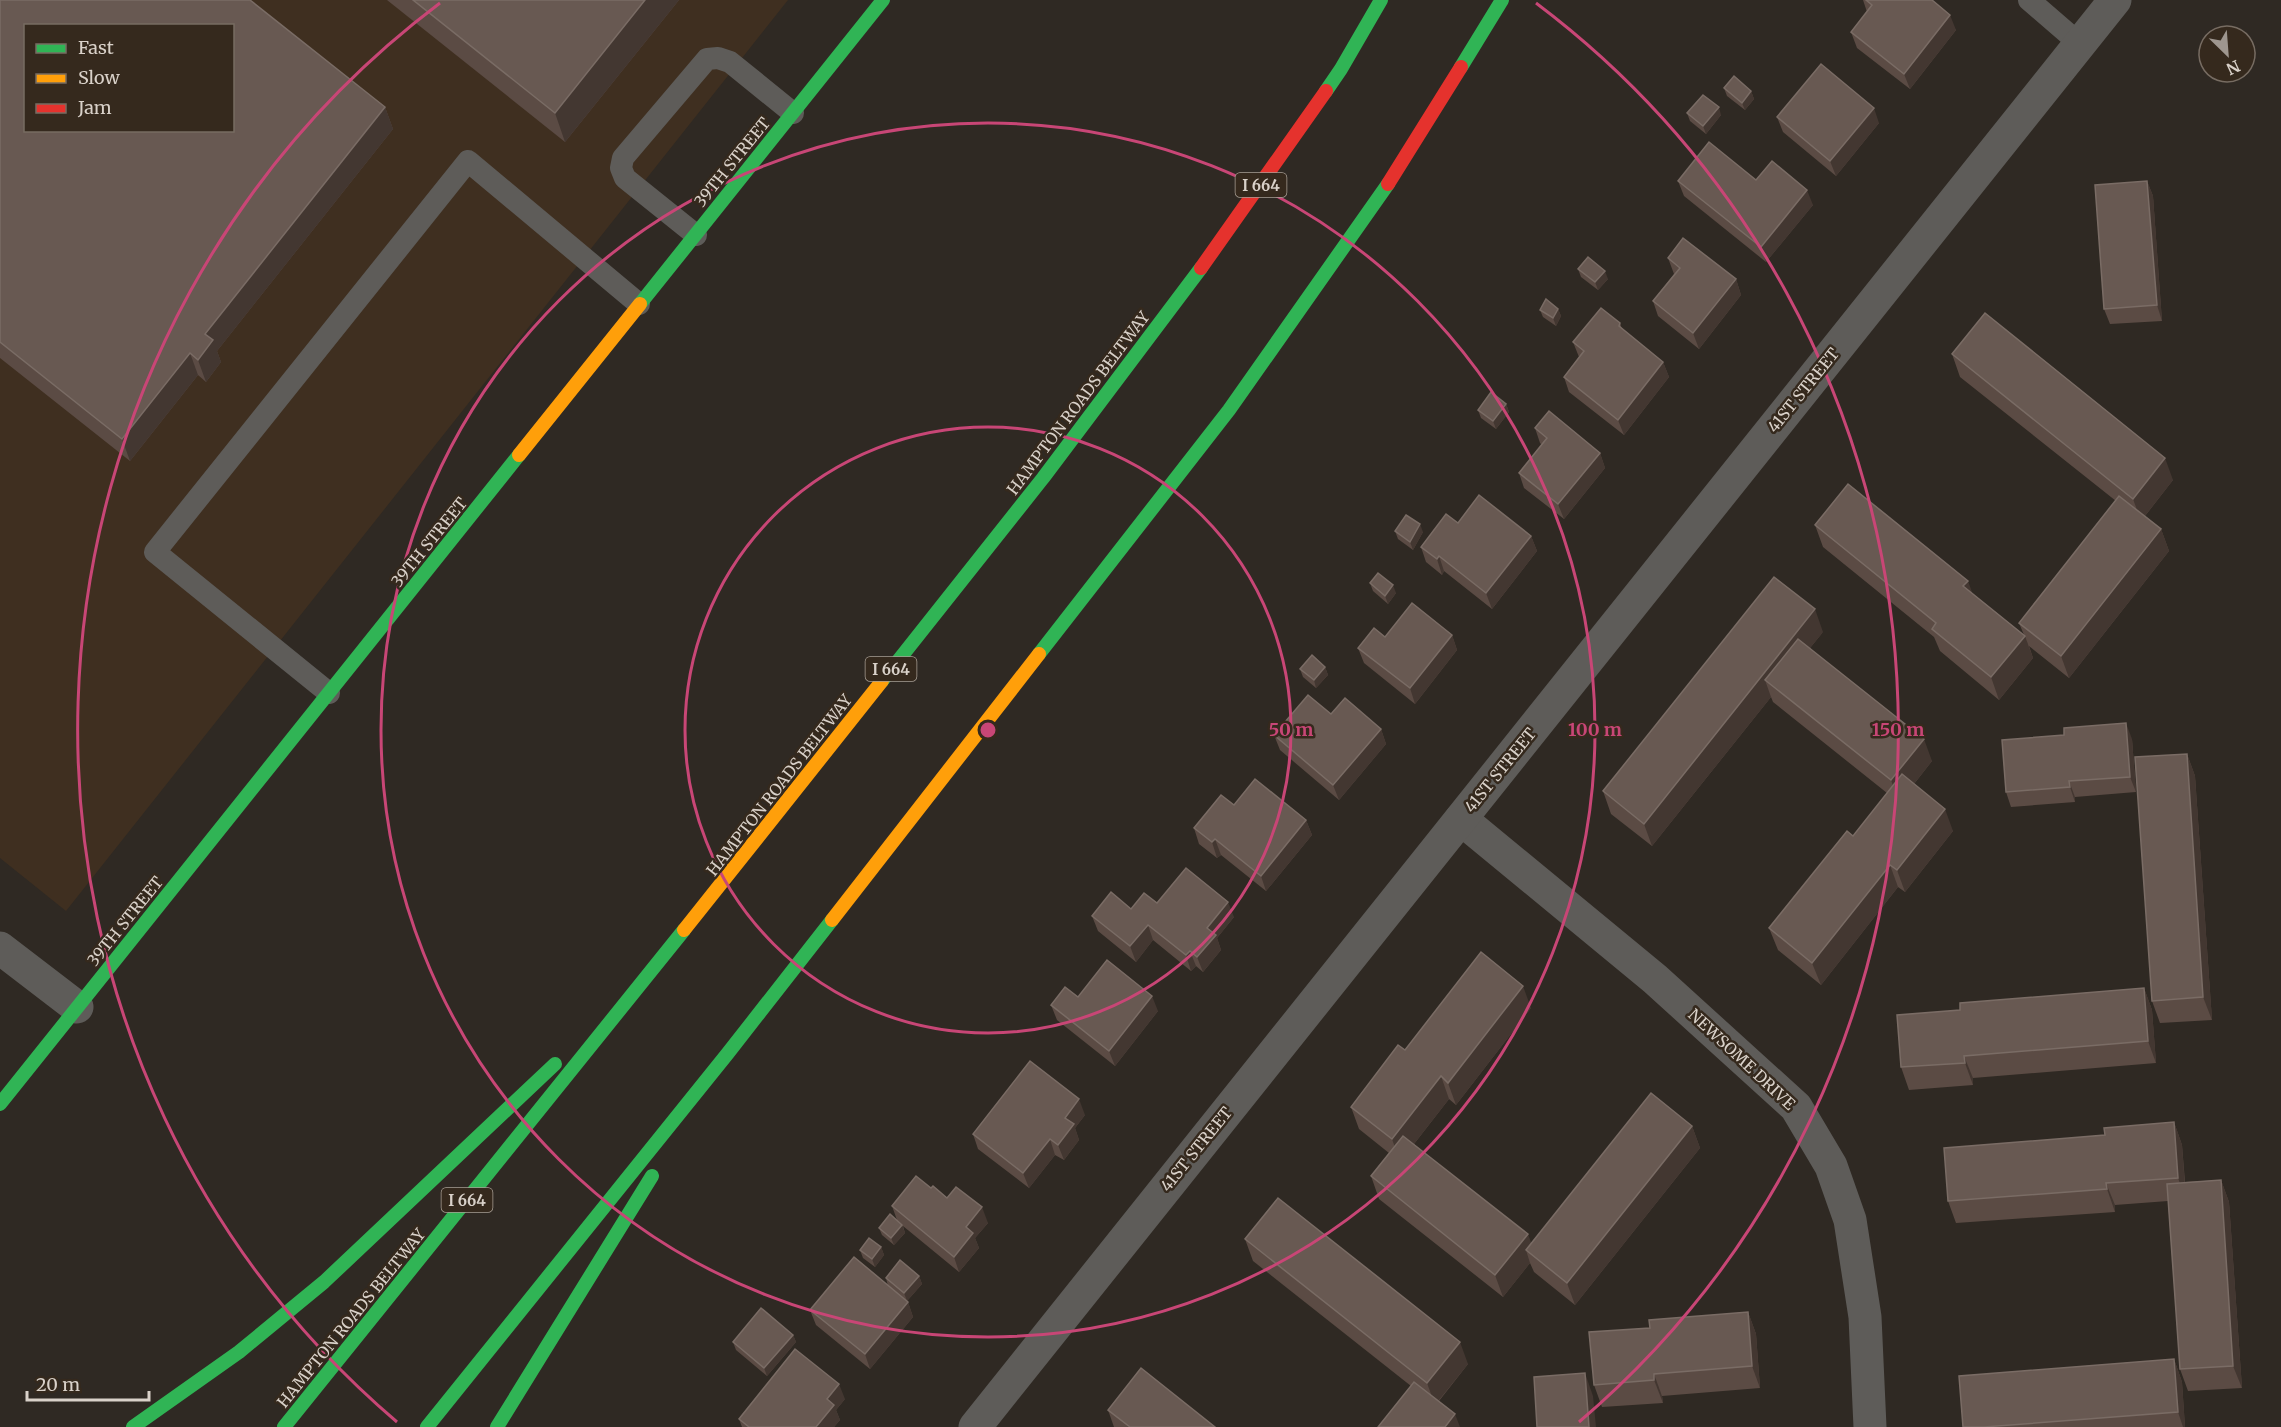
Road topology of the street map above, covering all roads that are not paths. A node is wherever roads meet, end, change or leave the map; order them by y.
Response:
1 (883, 0) edge
2 (1381, 0) edge
3 (1502, 0) edge
4 (2029, 0) edge
5 (2115, 0) edge
6 (2080, 44) junction
7 (793, 113) junction
8 (696, 235) junction
9 (639, 304) junction
10 (329, 693) junction
11 (1461, 819) junction
12 (0, 948) edge
13 (649, 974) junction
14 (78, 1007) junction
15 (728, 1053) junction
16 (0, 1104) edge
17 (672, 1144) dead end
18 (660, 1164) dead end
19 (133, 1427) edge
20 (284, 1427) edge
21 (427, 1427) edge
22 (497, 1427) edge
23 (975, 1427) edge
24 (1870, 1427) edge

1 - 7 main road, 39TH STREET
2 - 13 main road, HAMPTON ROADS BELTWAY / I 664
3 - 15 main road
4 - 6 lane
5 - 6 street, 41ST STREET
6 - 11 street, 41ST STREET
7 - 8 main road, 39TH STREET
7 - 8 lane
8 - 9 main road, 39TH STREET
9 - 10 main road, 39TH STREET
9 - 10 lane
10 - 14 main road, 39TH STREET
11 - 23 street, 41ST STREET
11 - 24 street, NEWSOME DRIVE
12 - 14 street
13 - 19 main road
13 - 20 main road, HAMPTON ROADS BELTWAY / I 664
14 - 16 main road, 39TH STREET
15 - 17 main road
15 - 21 main road
18 - 22 main road

